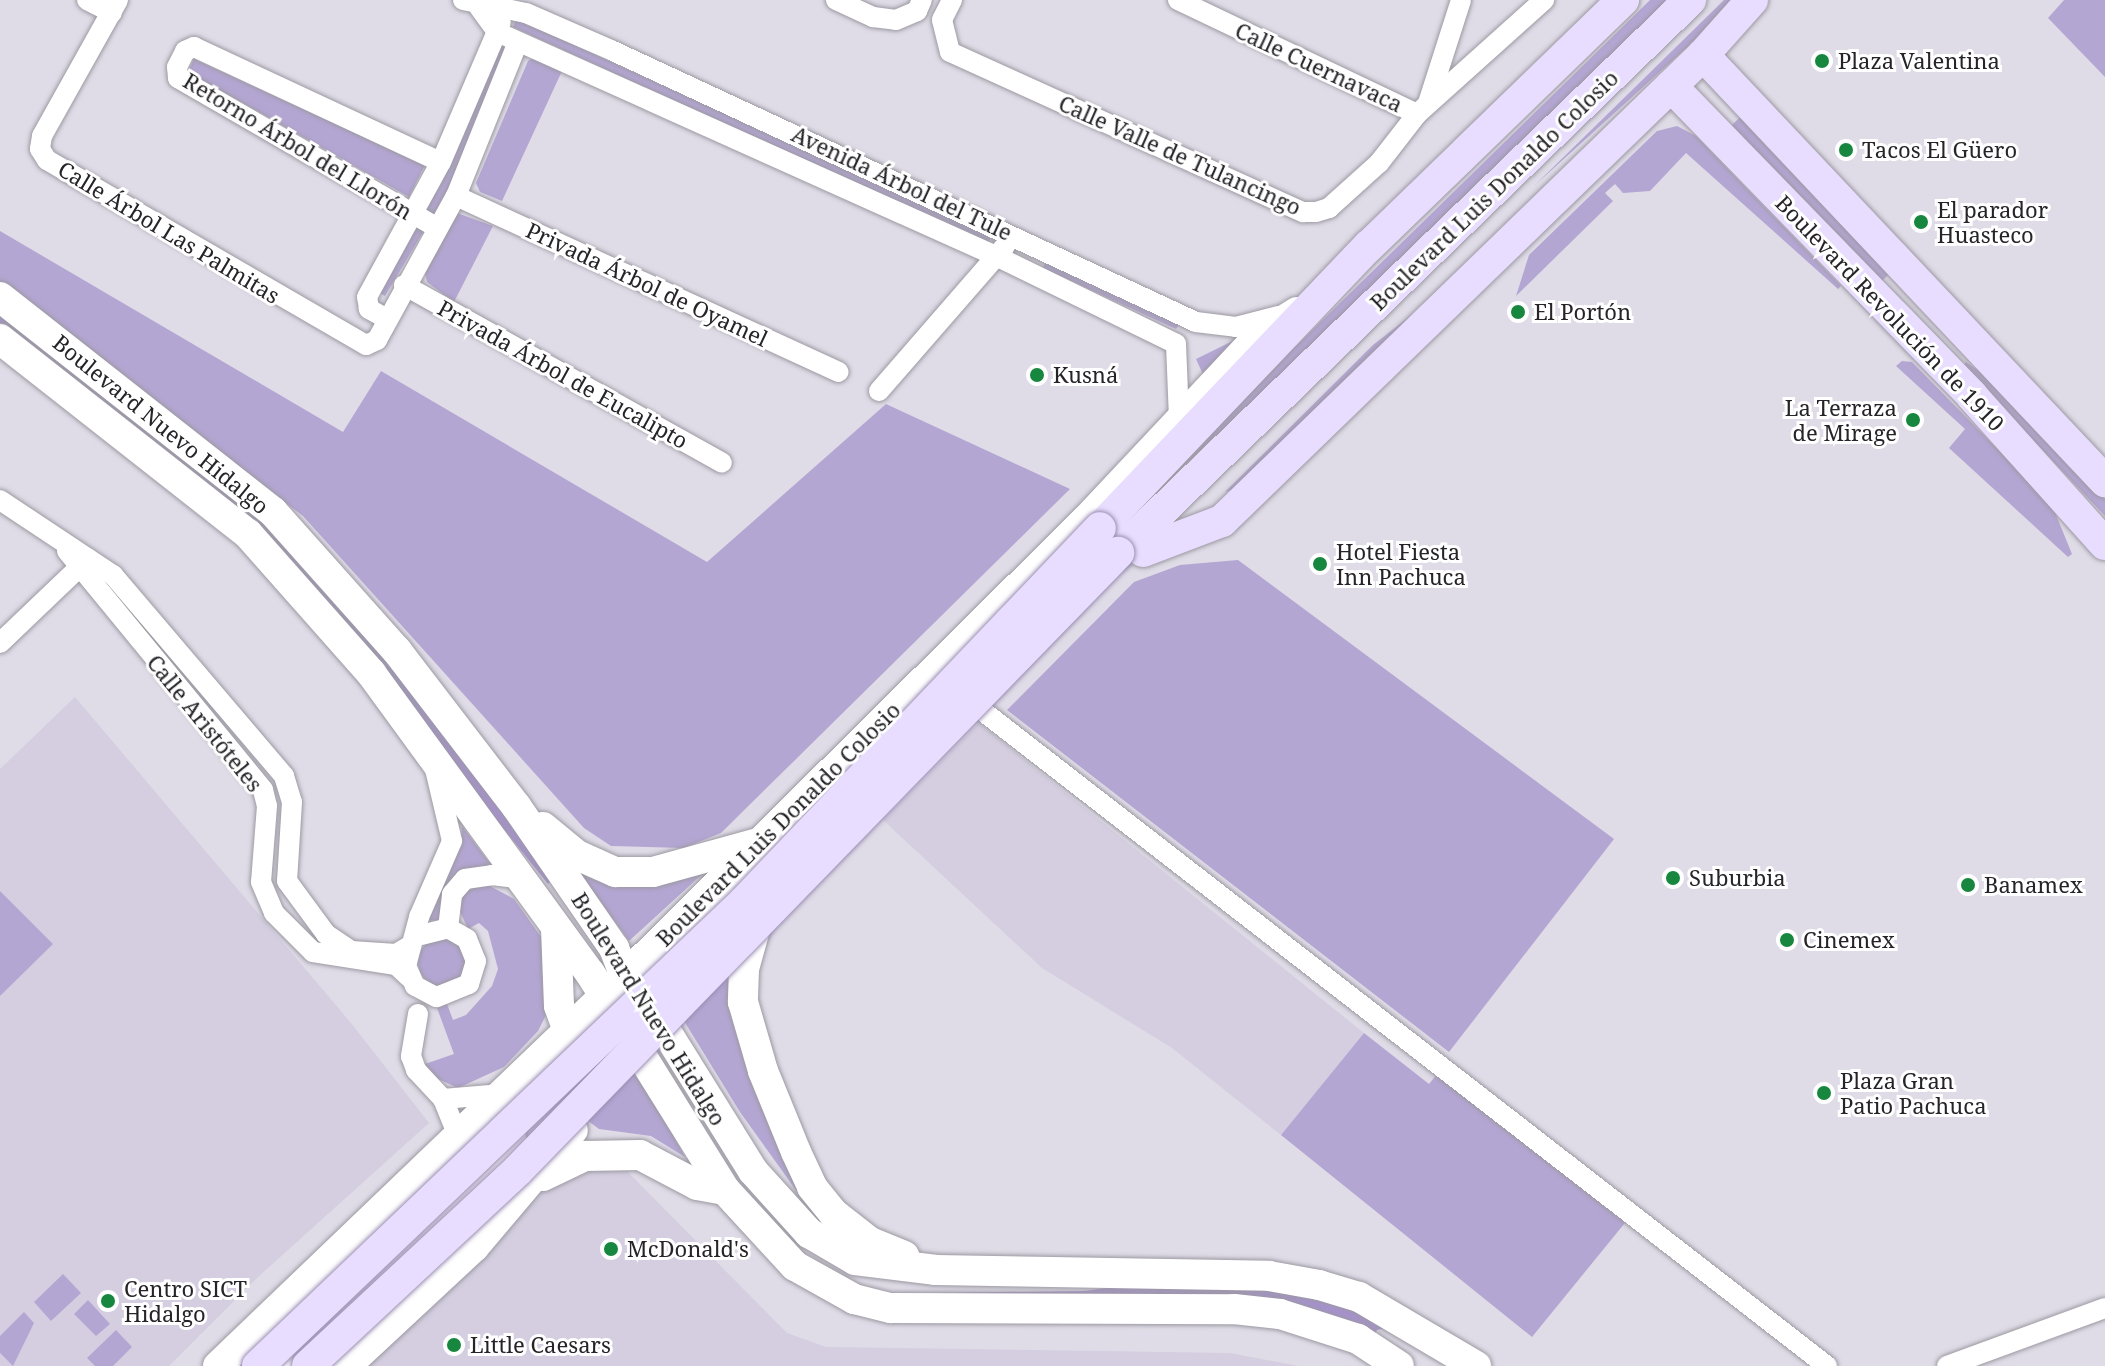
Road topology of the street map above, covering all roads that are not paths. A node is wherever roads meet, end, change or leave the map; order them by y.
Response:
1 (87, 0) edge
2 (836, 0) edge
3 (922, 0) edge
4 (952, 0) edge
5 (1178, 0) edge
6 (1461, 0) edge
7 (1623, 0) edge
8 (1690, 0) edge
9 (1752, 0) edge
10 (1535, 2) edge
11 (471, 3) edge
12 (115, 6) edge
13 (506, 7) junction
14 (497, 32) junction
15 (518, 42) junction
16 (1703, 55) junction
17 (1671, 86) junction
18 (1422, 109) junction
19 (463, 113) junction
20 (485, 123) junction
21 (441, 162) junction
22 (456, 196) junction
23 (413, 215) junction
24 (1460, 226) junction
25 (436, 227) junction
26 (1013, 234) junction
27 (1042, 248) junction
28 (998, 257) junction
29 (1027, 271) junction
30 (1336, 282) junction
31 (404, 285) junction
32 (0, 297) edge
33 (1301, 309) junction
34 (387, 319) junction
35 (1196, 322) junction
36 (0, 339) edge
37 (1176, 344) junction
38 (838, 372) dead end
39 (879, 391) dead end
40 (1179, 420) junction
41 (722, 463) dead end
42 (2105, 481) edge
43 (0, 500) edge
44 (1120, 544) junction
45 (2105, 544) edge
46 (83, 563) junction
47 (0, 643) edge
48 (980, 709) junction
49 (432, 753) junction
50 (516, 806) junction
51 (750, 852) junction
52 (525, 879) junction
53 (727, 899) junction
54 (768, 912) junction
55 (555, 922) junction
56 (448, 928) junction
57 (414, 941) junction
58 (412, 981) junction
59 (622, 994) junction
60 (448, 996) junction
61 (418, 1014) junction
62 (660, 1023) junction
63 (568, 1031) junction
64 (638, 1045) junction
65 (502, 1094) junction
66 (443, 1099) junction
67 (458, 1136) junction
68 (532, 1184) junction
69 (725, 1190) junction
70 (936, 1270) junction
71 (854, 1299) junction
72 (2105, 1308) edge
73 (1428, 1333) junction
74 (1381, 1360) edge
75 (218, 1366) edge
76 (258, 1366) edge
77 (283, 1366) edge
78 (308, 1366) edge
79 (346, 1366) edge
80 (1476, 1366) edge
81 (1827, 1366) edge
82 (1947, 1366) edge

1 - 12 street
2 - 3 street
4 - 18 street, Calle Valle de Tulancingo
5 - 18 street, Calle Cuernavaca
6 - 18 street
7 - 30 main road, Boulevard Luis Donaldo Colosio
8 - 24 main road, Boulevard Luis Donaldo Colosio
9 - 16 main road
10 - 18 street, Calle Valle de Tulancingo
11 - 13 street
11 - 14 street
12 - 34 street, Calle Árbol Las Palmitas
13 - 14 street
13 - 26 street, Avenida Árbol del Tule
14 - 15 street, Avenida Árbol del Tule
14 - 19 street
15 - 20 street
15 - 28 street, Avenida Árbol del Tule
16 - 17 main road
16 - 42 main road, Boulevard Revolución de 1910
17 - 24 main road
17 - 44 main road
17 - 45 main road, Boulevard Revolución de 1910
19 - 20 street
19 - 21 street
20 - 22 street
21 - 23 street
21 - 23 street, Retorno Árbol del Llorón
22 - 25 street
22 - 38 street, Privada Árbol de Oyamel
23 - 25 street, Retorno Árbol del Llorón
23 - 34 street
24 - 44 main road, Boulevard Luis Donaldo Colosio
25 - 31 street
26 - 27 street, Avenida Árbol del Tule
26 - 28 street
27 - 29 street
27 - 35 street, Avenida Árbol del Tule
28 - 29 street, Avenida Árbol del Tule
28 - 39 street
29 - 37 street, Avenida Árbol del Tule
30 - 33 street, Boulevard Luis Donaldo Colosio
30 - 44 main road, Boulevard Luis Donaldo Colosio
31 - 34 street
31 - 41 street, Privada Árbol de Eucalipto
32 - 50 street, Boulevard Nuevo Hidalgo
33 - 35 street, Avenida Árbol del Tule
33 - 40 street, Boulevard Luis Donaldo Colosio
35 - 37 street
36 - 49 street, Boulevard Nuevo Hidalgo
37 - 40 street
40 - 51 street, Boulevard Luis Donaldo Colosio
43 - 46 street, Calle Aristóteles
44 - 48 street, Boulevard Luis Donaldo Colosio
44 - 76 main road, Boulevard Luis Donaldo Colosio, bridge
44 - 78 main road, Boulevard Luis Donaldo Colosio, bridge
46 - 47 street
46 - 57 street, Calle Aristóteles
46 - 58 street, Calle Aristóteles
48 - 54 street, Boulevard Luis Donaldo Colosio
48 - 81 street
49 - 52 street, Boulevard Nuevo Hidalgo
49 - 57 street
50 - 51 street
50 - 59 street, Boulevard Nuevo Hidalgo
51 - 53 street
51 - 59 street, Boulevard Luis Donaldo Colosio
52 - 55 street, Boulevard Nuevo Hidalgo
52 - 56 street
53 - 54 street
53 - 59 street
54 - 62 street, Boulevard Luis Donaldo Colosio
54 - 70 street
55 - 59 street, Boulevard Nuevo Hidalgo
55 - 63 street
56 - 57 street
56 - 60 street
57 - 58 street
58 - 60 street
58 - 61 street
59 - 62 street, Boulevard Nuevo Hidalgo
59 - 63 street, Boulevard Luis Donaldo Colosio
59 - 64 street, Boulevard Nuevo Hidalgo
59 - 77 street
60 - 61 street
61 - 66 street
62 - 64 street, Boulevard Luis Donaldo Colosio
62 - 70 street, Boulevard Nuevo Hidalgo
63 - 65 street, Boulevard Luis Donaldo Colosio
64 - 68 street, Boulevard Luis Donaldo Colosio
64 - 69 street, Boulevard Nuevo Hidalgo
65 - 66 street
65 - 67 street, Boulevard Luis Donaldo Colosio
66 - 67 street
67 - 75 street, Boulevard Luis Donaldo Colosio
68 - 69 street
68 - 79 street, Boulevard Luis Donaldo Colosio
69 - 71 street, Boulevard Nuevo Hidalgo
70 - 71 street
70 - 73 street, Boulevard Nuevo Hidalgo
71 - 74 street, Boulevard Nuevo Hidalgo
72 - 82 street
73 - 74 street
73 - 80 street, Boulevard Nuevo Hidalgo

